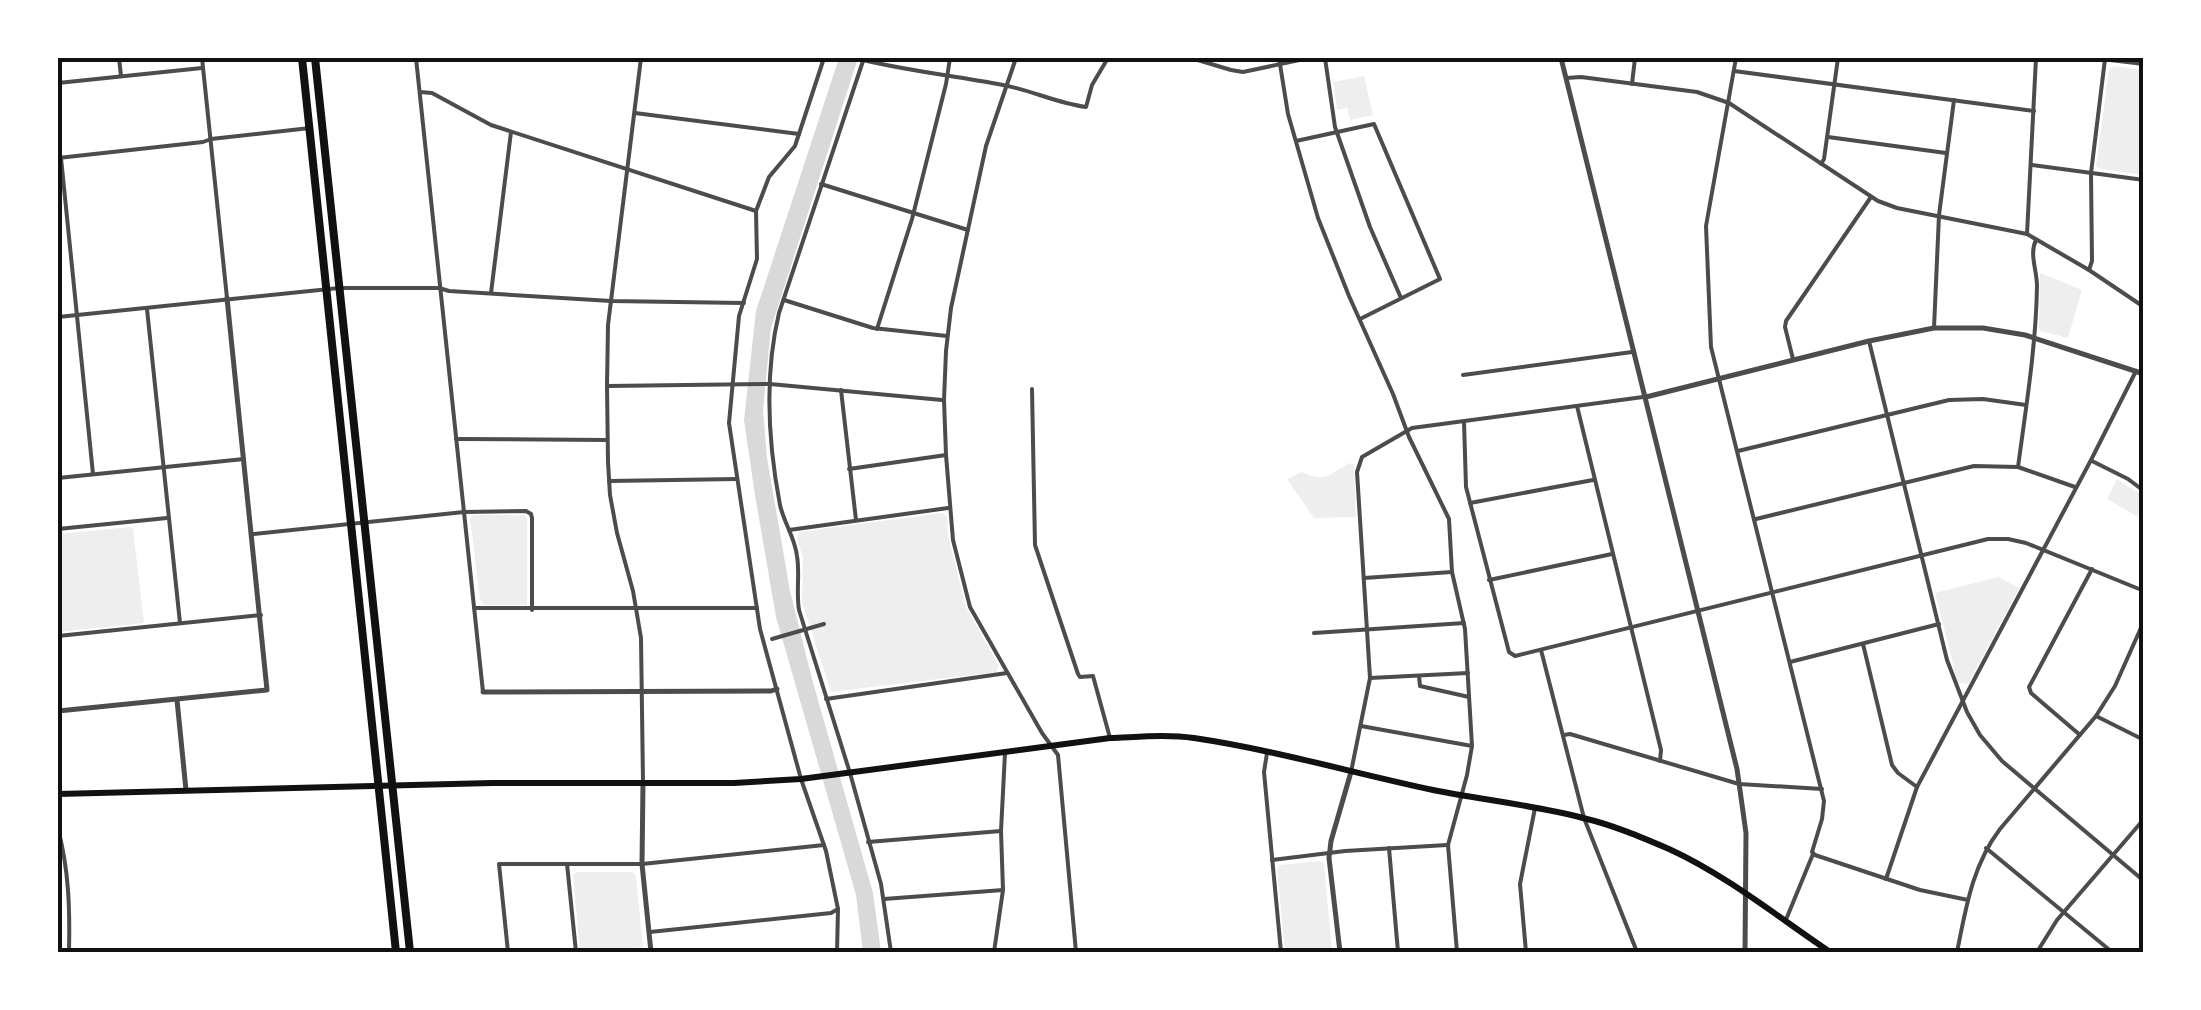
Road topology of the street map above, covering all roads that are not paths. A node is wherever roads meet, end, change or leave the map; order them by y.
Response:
1 (119, 58) edge
2 (202, 58) edge
3 (302, 58) edge
4 (316, 58) edge
5 (416, 58) edge
6 (641, 58) edge
7 (824, 58) edge
8 (860, 58) edge
9 (950, 58) edge
10 (1016, 58) edge
11 (1108, 58) edge
12 (1191, 58) edge
13 (1309, 58) edge
14 (1325, 58) edge
15 (1561, 58) edge
16 (1635, 58) edge
17 (1736, 58) edge
18 (1838, 58) edge
19 (2036, 58) edge
20 (2093, 58) edge
21 (2105, 59) edge
22 (1279, 60) edge
23 (2144, 64) edge
24 (203, 68) junction
25 (1734, 71) junction
26 (121, 76) junction
27 (947, 76) junction
28 (1566, 78) junction
29 (58, 82) edge
30 (1632, 84) junction
31 (1834, 84) junction
32 (1006, 85) junction
33 (420, 92) junction
34 (1954, 100) junction
35 (1729, 103) junction
36 (2034, 111) junction
37 (634, 113) junction
38 (310, 128) junction
39 (1337, 131) junction
40 (511, 132) junction
41 (799, 134) junction
42 (1828, 137) junction
43 (210, 138) junction
44 (1296, 141) junction
45 (1946, 153) junction
46 (59, 158) edge
47 (1820, 164) junction
48 (2032, 165) junction
49 (627, 170) junction
50 (2092, 172) junction
51 (2144, 180) edge
52 (821, 184) junction
53 (1871, 198) junction
54 (756, 211) junction
55 (914, 213) junction
56 (1939, 215) junction
57 (968, 230) junction
58 (2026, 234) junction
59 (2036, 240) junction
60 (2089, 270) junction
61 (339, 288) junction
62 (440, 288) junction
63 (326, 289) junction
64 (490, 294) junction
65 (228, 298) junction
66 (1401, 298) junction
67 (784, 300) junction
68 (611, 301) junction
69 (744, 303) junction
70 (2144, 307) edge
71 (146, 309) junction
72 (77, 316) junction
73 (58, 318) edge
74 (1360, 320) junction
75 (1934, 328) junction
76 (878, 330) junction
77 (947, 336) junction
78 (2034, 338) junction
79 (1869, 341) junction
80 (1634, 352) junction
81 (1793, 359) junction
82 (2135, 372) junction
83 (2144, 374) edge
84 (1464, 375) dead end
85 (1720, 378) junction
86 (770, 384) junction
87 (608, 386) junction
88 (732, 386) junction
89 (1032, 388) dead end
90 (841, 390) junction
91 (1646, 396) junction
92 (944, 400) junction
93 (2026, 404) junction
94 (1576, 406) junction
95 (1886, 414) junction
96 (1464, 422) junction
97 (1406, 430) junction
98 (456, 440) junction
99 (608, 440) junction
100 (1738, 451) junction
101 (946, 455) junction
102 (244, 459) junction
103 (2091, 460) junction
104 (164, 466) junction
105 (2018, 468) junction
106 (848, 469) junction
107 (93, 474) junction
108 (58, 478) edge
109 (737, 479) junction
110 (609, 480) junction
111 (1594, 480) junction
112 (1904, 483) junction
113 (2075, 487) junction
114 (2144, 491) edge
115 (1470, 503) junction
116 (950, 508) junction
117 (464, 512) junction
118 (169, 518) junction
119 (856, 520) junction
120 (1756, 520) junction
121 (363, 521) junction
122 (352, 523) junction
123 (58, 530) edge
124 (789, 530) junction
125 (252, 534) junction
126 (2044, 549) junction
127 (1612, 554) junction
128 (1921, 555) junction
129 (2092, 569) junction
130 (1452, 572) junction
131 (1364, 578) junction
132 (1489, 580) junction
133 (2144, 591) edge
134 (1773, 593) junction
135 (474, 608) junction
136 (757, 608) junction
137 (637, 609) junction
138 (532, 610) junction
139 (1698, 612) junction
140 (260, 615) junction
141 (2144, 621) edge
142 (180, 623) junction
143 (1464, 623) junction
144 (824, 624) dead end
145 (1939, 624) junction
146 (1630, 628) junction
147 (803, 630) junction
148 (1367, 630) junction
149 (1314, 632) dead end
150 (58, 636) edge
151 (772, 639) dead end
152 (1862, 644) junction
153 (1541, 650) junction
154 (1790, 662) junction
155 (1007, 673) junction
156 (1468, 673) junction
157 (1418, 676) junction
158 (1370, 678) junction
159 (777, 689) junction
160 (483, 692) joint
161 (642, 692) junction
162 (1469, 697) junction
163 (826, 698) junction
164 (177, 700) junction
165 (1962, 703) junction
166 (58, 711) edge
167 (2096, 716) junction
168 (1361, 726) junction
169 (1563, 735) junction
170 (2080, 735) junction
171 (1110, 738) junction
172 (2144, 740) edge
173 (1052, 744) junction
174 (1472, 746) junction
175 (1005, 751) junction
176 (1268, 752) junction
177 (1660, 761) junction
178 (1351, 772) junction
179 (846, 773) junction
180 (801, 779) junction
181 (643, 783) junction
182 (1739, 784) junction
183 (393, 785) junction
184 (379, 786) junction
185 (1917, 787) junction
186 (2034, 788) junction
187 (1822, 789) junction
188 (186, 790) junction
189 (58, 794) edge
190 (1462, 796) junction
191 (1535, 808) junction
192 (1584, 818) junction
193 (2144, 819) edge
194 (58, 829) edge
195 (1001, 831) junction
196 (868, 842) junction
197 (824, 844) junction
198 (1448, 845) junction
199 (1389, 848) junction
200 (1986, 848) junction
201 (1329, 852) junction
202 (1812, 854) junction
203 (2113, 855) junction
204 (1272, 860) junction
205 (567, 864) junction
206 (642, 864) junction
207 (1886, 879) junction
208 (2144, 882) edge
209 (1003, 890) junction
210 (1745, 894) junction
211 (884, 899) junction
212 (1968, 900) junction
213 (838, 909) junction
214 (2064, 912) junction
215 (1785, 922) junction
216 (649, 932) junction
217 (68, 952) edge
218 (396, 952) edge
219 (410, 952) edge
220 (508, 952) edge
221 (576, 952) edge
222 (651, 952) edge
223 (837, 952) edge
224 (891, 952) edge
225 (994, 952) edge
226 (1076, 952) edge
227 (1281, 952) edge
228 (1340, 952) edge
229 (1398, 952) edge
230 (1458, 952) edge
231 (1526, 952) edge
232 (1637, 952) edge
233 (1745, 952) edge
234 (1830, 952) edge
235 (1957, 952) edge
236 (2037, 952) edge
237 (2112, 952) edge

1 - 26 street
2 - 24 street
3 - 38 highway
4 - 61 highway
5 - 33 street
6 - 37 street
7 - 41 street
8 - 27 street
8 - 52 street
9 - 27 street
10 - 32 street
11 - 32 street
12 - 22 street
13 - 22 street
14 - 39 street
15 - 28 street
16 - 30 street
17 - 25 street
18 - 31 street
19 - 36 street
20 - 21 street
21 - 23 street
21 - 50 street
22 - 44 street
24 - 26 street
24 - 43 street
25 - 31 street
25 - 35 street
26 - 29 street
27 - 32 street
27 - 55 street
28 - 30 street
28 - 80 street
30 - 35 street
31 - 34 street
31 - 42 street
32 - 57 street
33 - 40 street
33 - 62 street
34 - 36 street
34 - 45 street
35 - 47 street
35 - 85 street
36 - 48 street
37 - 41 street
37 - 49 street
38 - 43 street
38 - 63 highway
39 - 44 street
39 - 66 street
39 - 66 street
40 - 49 street
40 - 64 street
41 - 54 street
42 - 45 street
42 - 47 street
43 - 46 street
43 - 65 street
44 - 74 street
45 - 56 street
46 - 72 street
47 - 53 street
48 - 50 street
48 - 58 street
49 - 54 street
49 - 68 street
50 - 51 street
50 - 60 street
52 - 55 street
52 - 67 street
53 - 56 street
53 - 81 street
54 - 69 street
55 - 57 street
55 - 76 street
56 - 58 street
56 - 75 street
57 - 77 street
58 - 59 street
59 - 60 street
59 - 78 street
60 - 70 street
61 - 62 street
61 - 63 street
61 - 121 highway
62 - 64 street
62 - 98 street
63 - 65 street
63 - 122 highway
64 - 68 street
65 - 71 street
65 - 102 street
66 - 74 street
67 - 76 street
67 - 86 street
68 - 69 street
68 - 87 street
69 - 88 street
71 - 72 street
71 - 104 street
72 - 73 street
72 - 107 street
74 - 97 street
75 - 78 street
75 - 79 street
76 - 77 street
77 - 92 street
78 - 82 street
78 - 93 street
79 - 81 street
79 - 95 street
80 - 84 street
80 - 91 street
81 - 85 street
82 - 83 street
82 - 103 street
85 - 91 street
85 - 100 street
86 - 88 street
86 - 90 street
86 - 124 street
87 - 88 street
87 - 99 street
88 - 109 street
89 - 171 street
90 - 92 street
90 - 106 street
91 - 94 street
91 - 139 street
92 - 101 street
93 - 95 street
93 - 105 street
94 - 96 street
94 - 111 street
95 - 100 street
95 - 112 street
96 - 97 street
96 - 115 street
97 - 130 street
97 - 131 street
98 - 99 street
98 - 117 street
99 - 110 street
100 - 120 street
101 - 106 street
101 - 116 street
102 - 104 street
102 - 125 street
103 - 113 street
103 - 114 street
104 - 107 street
104 - 118 street
105 - 112 street
105 - 113 street
106 - 119 street
107 - 108 street
109 - 110 street
109 - 136 street
110 - 137 street
111 - 115 street
111 - 127 street
112 - 120 street
112 - 128 street
113 - 126 street
115 - 132 street
116 - 119 street
116 - 155 street
117 - 121 street
117 - 135 street
117 - 138 street
118 - 123 street
118 - 142 street
119 - 124 street
120 - 134 street
121 - 122 street
121 - 183 highway
122 - 125 street
122 - 184 highway
124 - 147 street
125 - 140 street
126 - 128 street
126 - 129 street
126 - 165 street
127 - 132 street
127 - 146 street
128 - 134 street
128 - 145 street
129 - 133 street
129 - 170 street
130 - 131 street
130 - 143 street
131 - 148 street
132 - 153 street
134 - 139 street
134 - 154 street
135 - 138 street
135 - 160 street
136 - 137 street
136 - 159 street
137 - 138 street
137 - 161 street
139 - 146 street
139 - 182 street
140 - 142 street
140 - 164 street
141 - 167 street
142 - 150 street
143 - 148 street
143 - 156 street
144 - 147 street
145 - 152 street
145 - 165 street
146 - 153 street
146 - 177 street
147 - 151 street
147 - 163 street
148 - 149 street
148 - 158 street
152 - 154 street
152 - 185 street
153 - 169 street
154 - 187 street
155 - 163 street
155 - 173 street
156 - 157 street
156 - 162 street
157 - 158 street
157 - 162 street
158 - 168 street
159 - 161 street
159 - 180 street
160 - 161 street
161 - 181 street
162 - 174 street
163 - 179 street
164 - 166 street
164 - 188 street
165 - 185 street
165 - 186 street
167 - 170 street
167 - 172 street
168 - 174 street
168 - 178 street
169 - 177 street
169 - 192 street
170 - 186 street
171 - 173 main road
171 - 176 main road
173 - 175 main road
173 - 226 street
174 - 190 street
175 - 179 main road
175 - 195 street
176 - 178 main road
176 - 204 street
177 - 182 street
178 - 190 main road
178 - 201 street
179 - 180 main road
179 - 196 street
180 - 181 main road
180 - 197 street
181 - 183 main road
181 - 206 street
182 - 187 street
182 - 210 street
183 - 184 main road
183 - 219 highway
184 - 188 main road
184 - 218 highway
185 - 207 street
186 - 200 street
186 - 203 street
187 - 202 street
188 - 189 main road
190 - 191 main road
190 - 198 street
191 - 192 main road
191 - 231 street
192 - 210 main road
192 - 232 street
193 - 203 street
194 - 217 street
195 - 196 street
195 - 209 street
196 - 211 street
197 - 206 street
197 - 213 street
198 - 199 street
198 - 230 street
199 - 201 street
199 - 229 street
200 - 212 street
200 - 214 street
201 - 204 street
201 - 228 street
202 - 207 street
202 - 215 street
203 - 208 street
203 - 214 street
204 - 227 street
205 - 206 street
205 - 220 street
205 - 221 street
206 - 216 street
207 - 212 street
209 - 211 street
209 - 225 street
210 - 215 main road
210 - 233 street
211 - 224 street
212 - 235 street
213 - 216 street
213 - 223 street
214 - 236 street
214 - 237 street
215 - 234 main road
216 - 222 street

